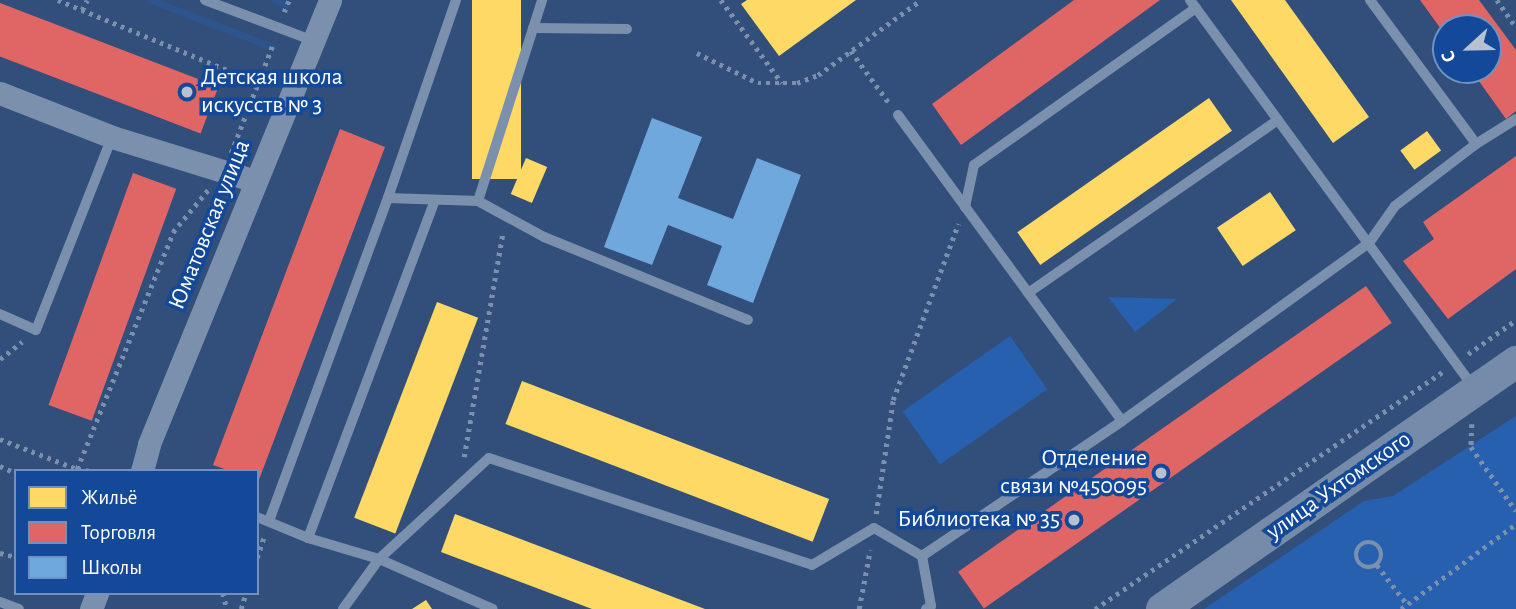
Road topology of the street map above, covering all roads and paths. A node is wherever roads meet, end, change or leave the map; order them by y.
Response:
1 (58, 0) edge
2 (86, 0) edge
3 (205, 0) edge
4 (330, 0) edge
5 (456, 0) edge
6 (542, 0) edge
7 (721, 0) edge
8 (921, 0) edge
9 (1370, 0) edge
10 (1497, 0) edge
11 (1193, 4) edge
12 (82, 10) junction
13 (1516, 27) edge
14 (533, 28) junction
15 (278, 29) junction
16 (627, 29) dead end
17 (314, 41) junction
18 (851, 51) junction
19 (697, 52) dead end
20 (258, 83) junction
21 (782, 84) junction
22 (0, 93) edge
23 (898, 115) joint
24 (1516, 119) edge
25 (1278, 120) junction
26 (112, 137) junction
27 (1476, 144) junction
28 (225, 169) junction
29 (255, 181) junction
30 (388, 198) junction
31 (435, 200) junction
32 (478, 201) junction
33 (965, 207) junction
34 (506, 217) junction
35 (1369, 243) junction
36 (1028, 293) junction
37 (0, 314) edge
38 (748, 320) dead end
39 (1516, 320) edge
40 (36, 330) junction
41 (0, 359) edge
42 (1456, 362) junction
43 (1516, 362) edge
44 (1476, 390) junction
45 (1122, 421) junction
46 (0, 439) edge
47 (77, 469) joint
48 (143, 469) edge
49 (460, 485) junction
50 (1516, 511) edge
51 (259, 518) edge
52 (269, 521) junction
53 (1516, 524) edge
54 (874, 528) junction
55 (308, 538) junction
56 (922, 556) junction
57 (379, 559) junction
58 (1377, 565) junction
59 (0, 602) edge
60 (1407, 604) junction
61 (19, 609) edge
62 (343, 609) edge
63 (493, 609) edge
64 (859, 609) edge
65 (926, 609) edge
66 (1095, 609) edge
67 (1161, 609) edge
68 (1401, 609) edge

1 - 12 path
2 - 12 path
3 - 15 lane
4 - 17 street, Юматовская улица
5 - 30 lane
6 - 14 lane
7 - 21 path
8 - 18 path
9 - 27 lane
10 - 13 path
11 - 25 lane
11 - 33 lane
12 - 20 path
14 - 16 lane
14 - 32 lane
15 - 17 lane
15 - 20 path
17 - 29 street, Юматовская улица
18 - 21 path
18 - 23 path
19 - 21 path
20 - 28 path
22 - 26 street
23 - 33 lane
24 - 27 lane
25 - 35 lane
25 - 36 lane
26 - 28 street
26 - 40 lane
27 - 35 lane
28 - 29 street
28 - 47 path
29 - 48 street, Юматовская улица
30 - 31 lane
30 - 52 lane
31 - 32 lane
31 - 55 lane
32 - 34 lane
33 - 36 lane
33 - 54 path
34 - 38 lane
34 - 49 path
35 - 42 lane
35 - 45 lane
36 - 45 lane
37 - 40 lane
39 - 42 path
40 - 41 path
42 - 44 lane
42 - 66 path
43 - 44 street, улица Ухтомского
44 - 50 path
44 - 67 street, улица Ухтомского
45 - 56 lane
46 - 47 path
49 - 54 lane
49 - 57 lane
51 - 52 lane
52 - 55 lane
53 - 60 path
54 - 56 lane
54 - 64 path
55 - 57 lane
56 - 65 lane
57 - 62 lane
57 - 63 lane
58 - 58 path
58 - 60 path
59 - 61 lane
60 - 68 path

